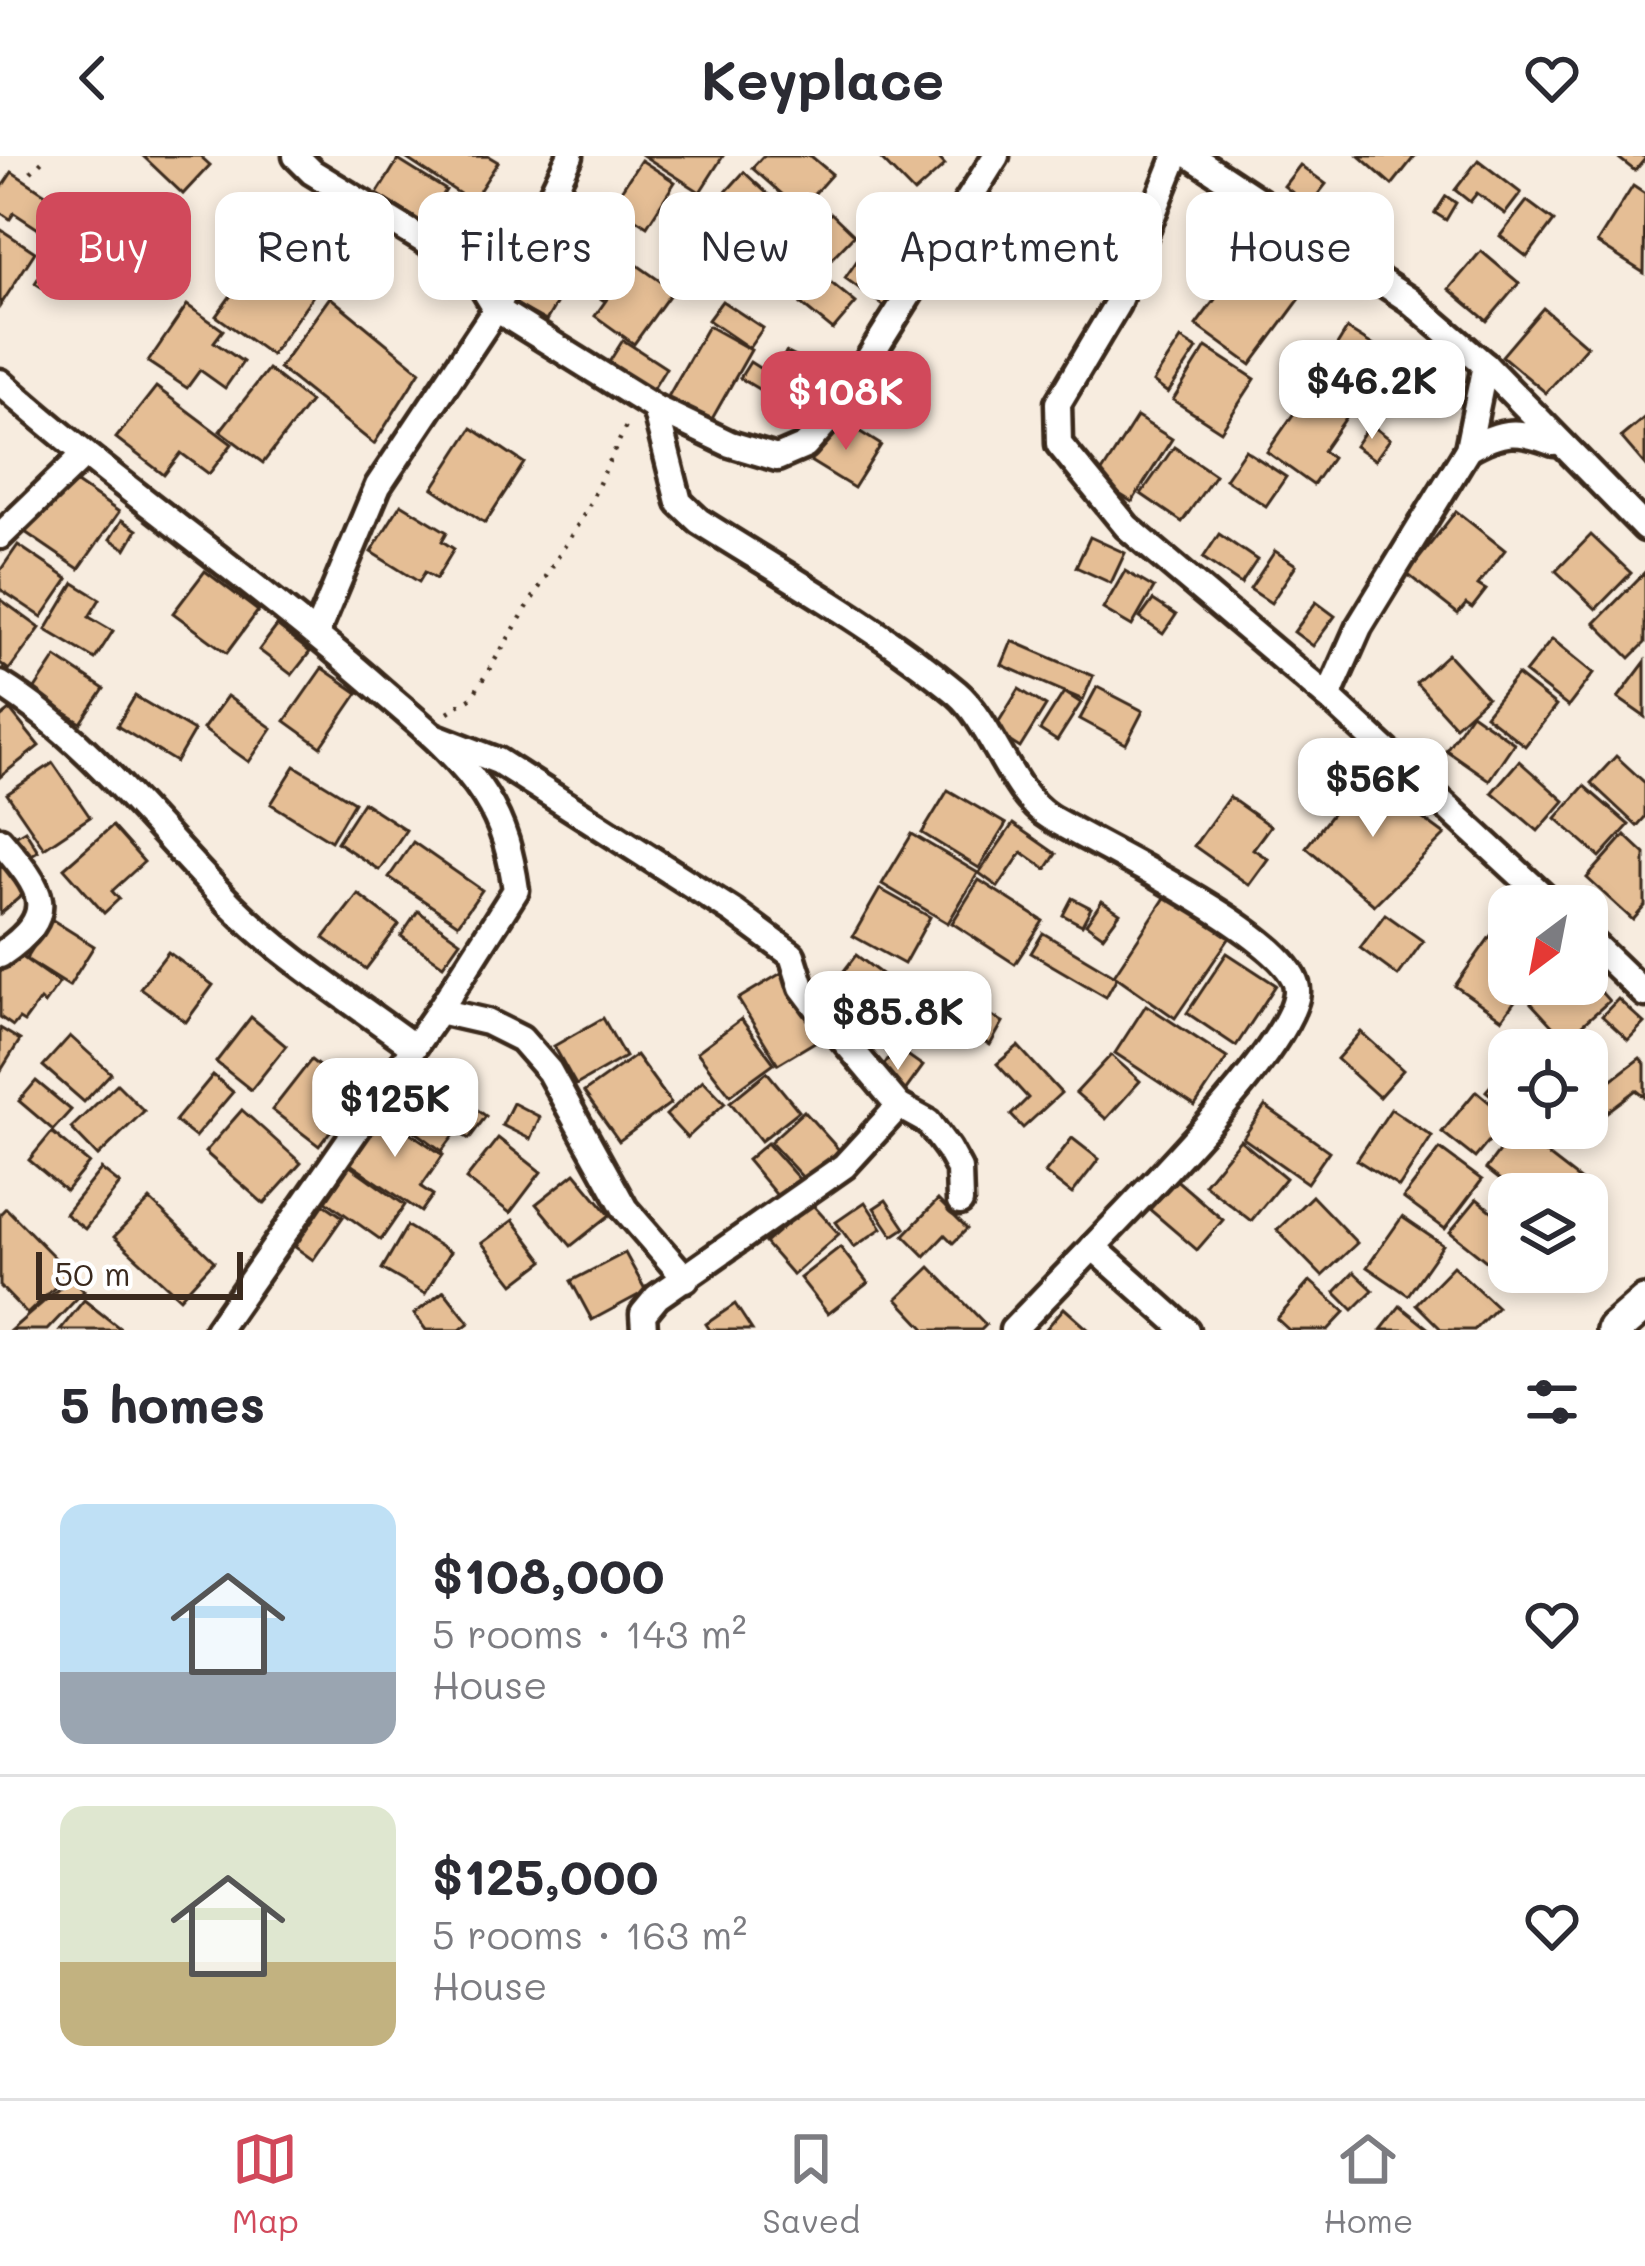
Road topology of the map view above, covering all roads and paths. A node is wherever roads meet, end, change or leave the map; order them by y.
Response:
1 (47, 156) edge
2 (296, 156) edge
3 (570, 156) edge
4 (996, 156) edge
5 (1176, 156) edge
6 (1191, 156) edge
7 (31, 172) dead end
8 (496, 309) junction
9 (1485, 365) junction
10 (0, 382) edge
11 (648, 404) junction
12 (1562, 446) junction
13 (1468, 449) junction
14 (83, 456) junction
15 (1645, 528) edge
16 (0, 536) edge
17 (316, 634) junction
18 (0, 684) edge
19 (1328, 697) junction
20 (432, 735) junction
21 (0, 840) edge
22 (1531, 885) edge
23 (0, 955) edge
24 (1608, 958) edge
25 (1645, 994) edge
26 (439, 1011) junction
27 (414, 1047) junction
28 (899, 1106) junction
29 (960, 1202) dead end
30 (1093, 1247) junction
31 (686, 1279) junction
32 (1645, 1303) edge
33 (217, 1330) edge
34 (644, 1330) edge
35 (1012, 1330) edge
36 (1186, 1330) edge
37 (1614, 1330) edge

1 - 7 path
2 - 8 street
3 - 8 street
4 - 11 street
5 - 19 street
6 - 9 street
8 - 11 street
8 - 17 street
9 - 12 street
9 - 13 street
10 - 14 street
11 - 20 path
11 - 30 street
12 - 13 street
12 - 15 street
13 - 19 street
14 - 16 street
14 - 17 street
17 - 20 street
18 - 27 street
19 - 22 street
20 - 26 street
20 - 28 street
21 - 23 street
24 - 25 street
26 - 27 street
26 - 31 street
27 - 33 street
28 - 29 street
28 - 31 street
30 - 35 street
30 - 36 street
31 - 34 street
32 - 37 main road

